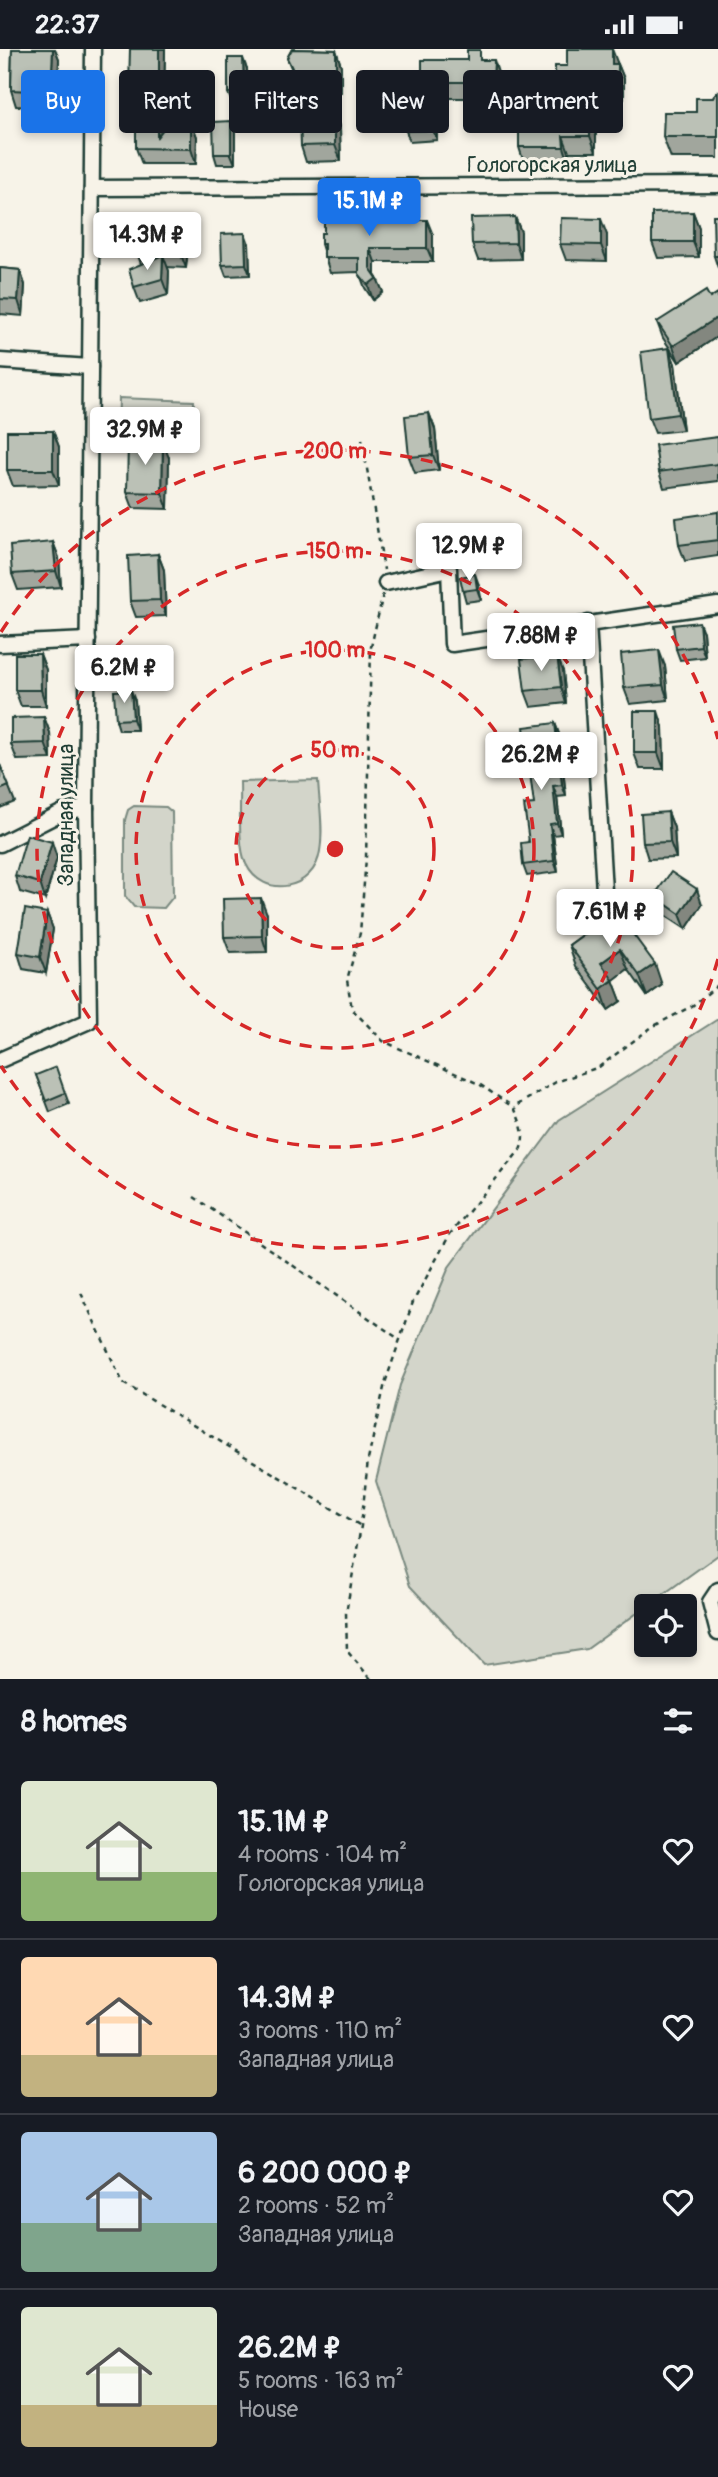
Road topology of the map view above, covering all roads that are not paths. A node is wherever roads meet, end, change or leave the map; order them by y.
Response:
1 (93, 49) edge
2 (718, 185) edge
3 (92, 188) junction
4 (0, 361) edge
5 (90, 367) junction
6 (386, 583) road end
7 (718, 605) edge
8 (588, 623) junction
9 (88, 640) junction
10 (0, 644) edge
11 (86, 808) junction
12 (0, 844) edge
13 (604, 891) dead end
14 (0, 1060) edge
15 (718, 1590) edge
16 (718, 1633) edge

1 - 3 street, Западная улица
2 - 3 street, Гологорская улица
3 - 5 street, Западная улица
4 - 5 street
5 - 9 street, Западная улица
6 - 8 street
7 - 8 street
8 - 13 street
9 - 10 street
9 - 11 street, Западная улица
11 - 12 street
11 - 14 street, Западная улица
15 - 16 street

